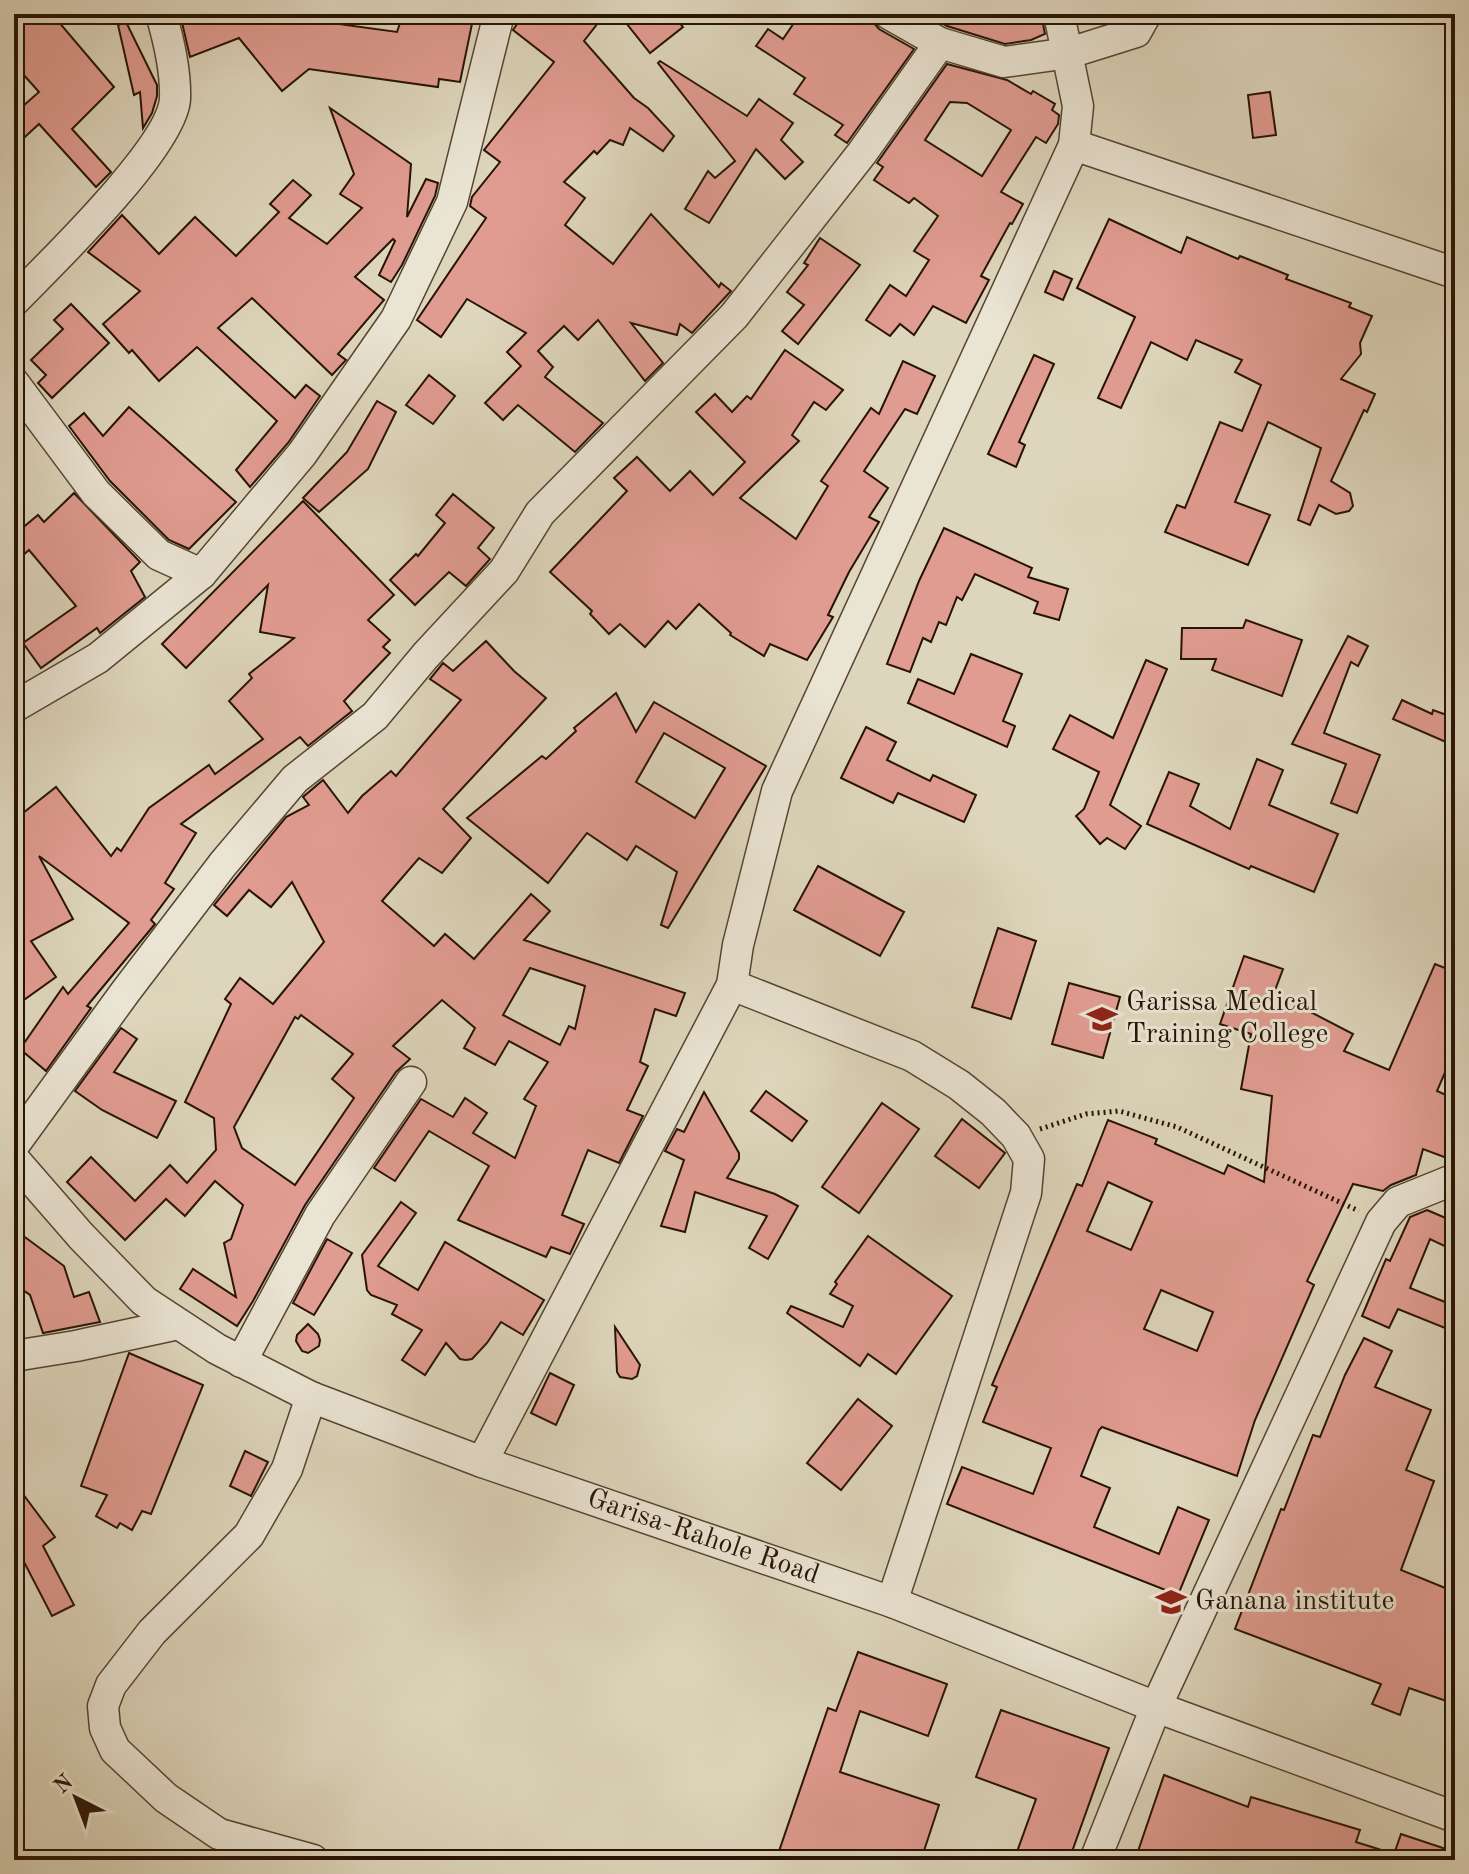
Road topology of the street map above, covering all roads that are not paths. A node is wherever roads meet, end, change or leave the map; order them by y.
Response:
1 (161, 14) edge
2 (499, 14) edge
3 (889, 14) edge
4 (1059, 14) edge
5 (1146, 14) edge
6 (940, 43) junction
7 (1069, 53) junction
8 (1074, 145) junction
9 (1455, 273) edge
10 (14, 301) edge
11 (14, 383) edge
12 (201, 574) junction
13 (14, 707) edge
14 (732, 985) junction
15 (411, 1082) dead end
16 (14, 1145) edge
17 (14, 1159) edge
18 (1455, 1179) edge
19 (178, 1324) junction
20 (14, 1356) edge
21 (241, 1362) junction
22 (311, 1397) junction
23 (482, 1462) junction
24 (892, 1602) junction
25 (1156, 1707) junction
26 (1455, 1817) edge
27 (313, 1860) edge
28 (1095, 1860) edge

1 - 10 street
2 - 12 street
3 - 6 street
4 - 7 street
5 - 7 street
6 - 7 street
6 - 16 street
7 - 8 street
8 - 9 street
8 - 14 street
11 - 12 street
12 - 13 street
14 - 23 street
14 - 24 street
15 - 21 street
17 - 19 street, Garisa-Rahole Road
18 - 25 street
19 - 20 street
19 - 21 street, Garisa-Rahole Road
21 - 22 street, Garisa-Rahole Road
22 - 23 street, Garisa-Rahole Road
22 - 27 street
23 - 24 street, Garisa-Rahole Road
24 - 25 street, Garisa-Rahole Road
25 - 26 street, Garisa-Rahole Road
25 - 28 street

